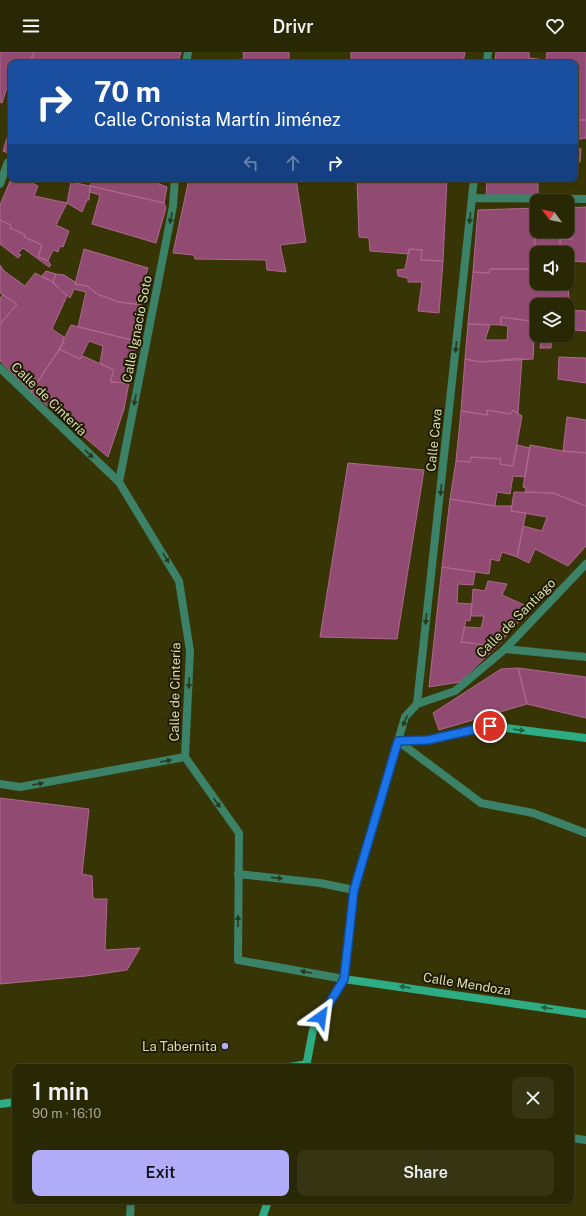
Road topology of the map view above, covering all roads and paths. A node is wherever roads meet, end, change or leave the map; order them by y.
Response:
1 (8, 162) dead end
2 (175, 182) edge
3 (474, 182) edge
4 (0, 184) edge
5 (472, 198) junction
6 (586, 199) edge
7 (0, 368) edge
8 (119, 482) junction
9 (586, 564) edge
10 (505, 649) junction
11 (586, 657) edge
12 (417, 704) junction
13 (586, 738) edge
14 (398, 741) junction
15 (185, 757) junction
16 (0, 784) edge
17 (586, 833) edge
18 (238, 874) junction
19 (354, 890) junction
20 (344, 979) junction
21 (586, 1014) edge
22 (307, 1064) edge
23 (12, 1102) edge
24 (0, 1104) edge
25 (574, 1138) edge
26 (586, 1140) edge
27 (131, 1204) edge
28 (267, 1204) edge
29 (130, 1216) edge
30 (264, 1216) edge

1 - 4 street
2 -> 8 street, Calle Ignacio Soto
3 - 5 street, Calle Cava
5 - 6 street
5 -> 12 street, Calle Cava
7 -> 8 street, Calle de Cintería
8 -> 15 street, Calle de Cintería
9 - 10 street, Calle de Santiago
10 - 11 street
10 - 12 street, Calle de Santiago
12 -> 14 street
14 -> 13 street
14 - 17 street
14 - 19 street
16 -> 15 street
15 -> 18 street, Calle de Cintería
18 -> 19 street
20 -> 18 street, Calle de Cintería
19 - 20 street
21 -> 20 street, Calle Mendoza
20 - 22 street
23 - 24 street
25 - 26 street
27 - 29 street
28 - 30 street

